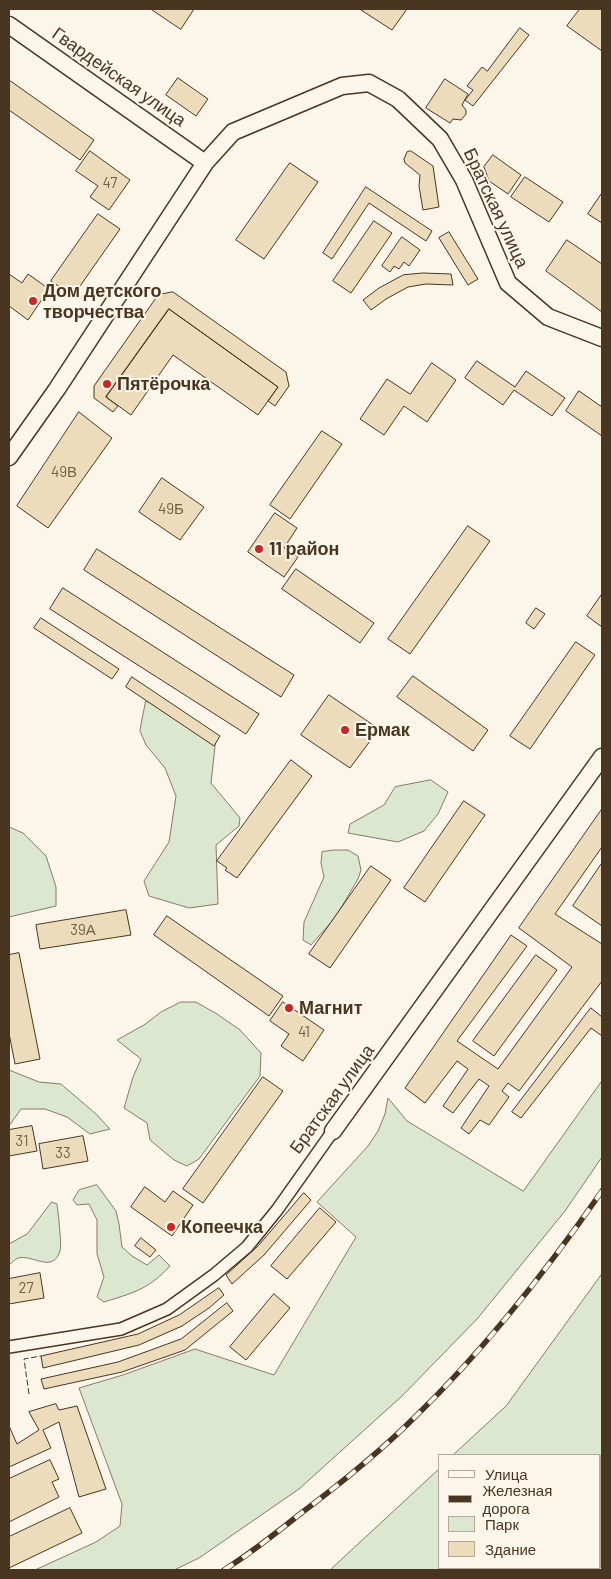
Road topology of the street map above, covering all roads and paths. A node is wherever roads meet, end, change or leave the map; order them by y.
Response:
1 (9, 25) edge
2 (205, 163) junction
3 (602, 338) edge
4 (9, 457) edge
5 (602, 757) edge
6 (333, 1131) joint
7 (9, 1347) edge

1 - 2 street, Гвардейская улица
2 - 3 street, Братская улица
2 - 4 street, Братская улица
5 - 6 street, Братская улица
6 - 7 street, Братская улица

